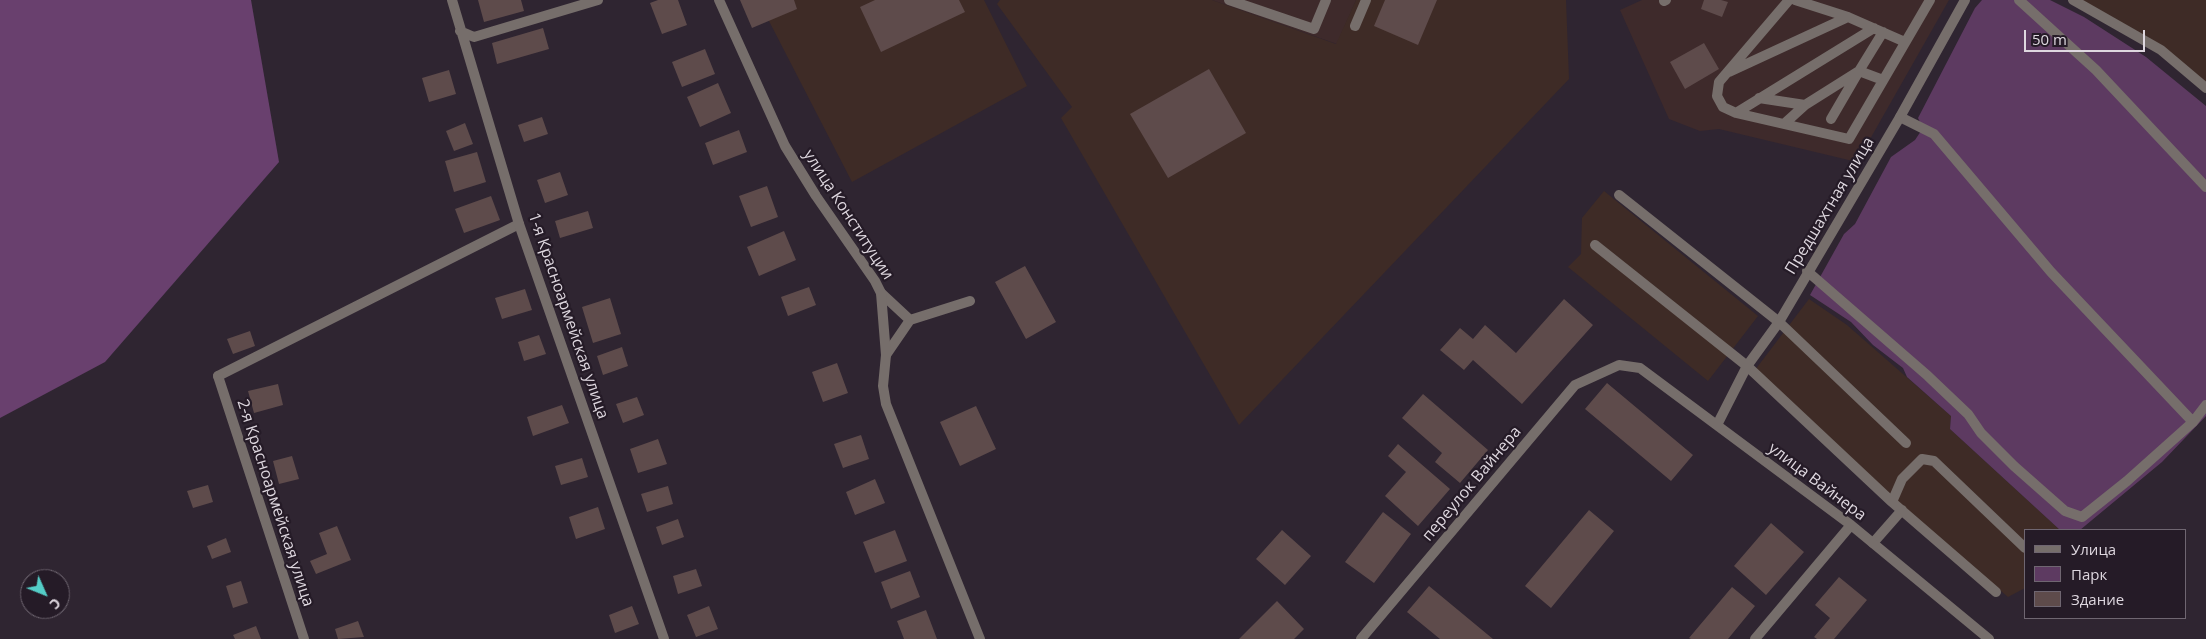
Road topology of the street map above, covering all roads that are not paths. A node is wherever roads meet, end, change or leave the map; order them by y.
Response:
1 (452, 0) edge
2 (598, 0) edge
3 (718, 0) edge
4 (1229, 0) edge
5 (1326, 0) edge
6 (1366, 0) edge
7 (1789, 0) edge
8 (1795, 0) edge
9 (1930, 0) edge
10 (1965, 0) edge
11 (2019, 0) edge
12 (2073, 0) edge
13 (1848, 18) junction
14 (1355, 26) dead end
15 (1878, 30) junction
16 (460, 31) junction
17 (1905, 42) junction
18 (1859, 71) junction
19 (1726, 73) junction
20 (1883, 80) junction
21 (2206, 88) edge
22 (1759, 98) junction
23 (1805, 104) junction
24 (1736, 113) junction
25 (1900, 117) junction
26 (1830, 119) dead end
27 (1784, 124) junction
28 (2206, 187) edge
29 (1619, 195) dead end
30 (519, 224) junction
31 (1595, 245) dead end
32 (1807, 271) junction
33 (882, 293) junction
34 (970, 301) dead end
35 (910, 320) junction
36 (1779, 322) junction
37 (886, 355) junction
38 (1619, 365) joint
39 (1747, 366) junction
40 (2206, 405) edge
41 (2193, 422) junction
42 (1717, 425) junction
43 (1906, 443) dead end
44 (1892, 502) junction
45 (1902, 510) junction
46 (1851, 526) junction
47 (1873, 543) junction
48 (2024, 547) edge
49 (1996, 592) dead end
50 (304, 639) edge
51 (664, 639) edge
52 (980, 639) edge
53 (1361, 639) edge
54 (1754, 639) edge
55 (1989, 639) edge

1 - 16 street, 1-я Красноармейская улица
2 - 16 street
3 - 33 street, улица Конституции
4 - 5 street
6 - 14 street
7 - 19 street
8 - 13 street
9 - 17 street
10 - 25 street, Предшахтная улица
11 - 28 street
12 - 21 street
13 - 15 street
13 - 19 street
15 - 17 street
15 - 18 street
15 - 22 street
16 - 30 street, 1-я Красноармейская улица
17 - 20 street
18 - 20 street
18 - 23 street
18 - 26 street
19 - 24 street
20 - 27 street
22 - 23 street
22 - 24 street
23 - 27 street
24 - 27 street
25 - 32 street, Предшахтная улица
25 - 41 street
29 - 36 street
30 - 50 street, 2-я Красноармейская улица
30 - 51 street, 1-я Красноармейская улица
31 - 39 street
32 - 36 street, Предшахтная улица
32 - 41 street
33 - 35 street
33 - 37 street, улица Конституции
34 - 35 street
35 - 37 street
36 - 39 street, Предшахтная улица
36 - 43 street
37 - 52 street, улица Конституции
38 - 42 street, улица Вайнера
38 - 53 street, переулок Вайнера
39 - 42 street, Предшахтная улица
39 - 44 street
40 - 41 street
42 - 46 street, улица Вайнера
44 - 45 street
44 - 48 street
45 - 47 street
45 - 49 street
46 - 47 street, улица Вайнера
46 - 54 street
47 - 55 street, улица Вайнера

